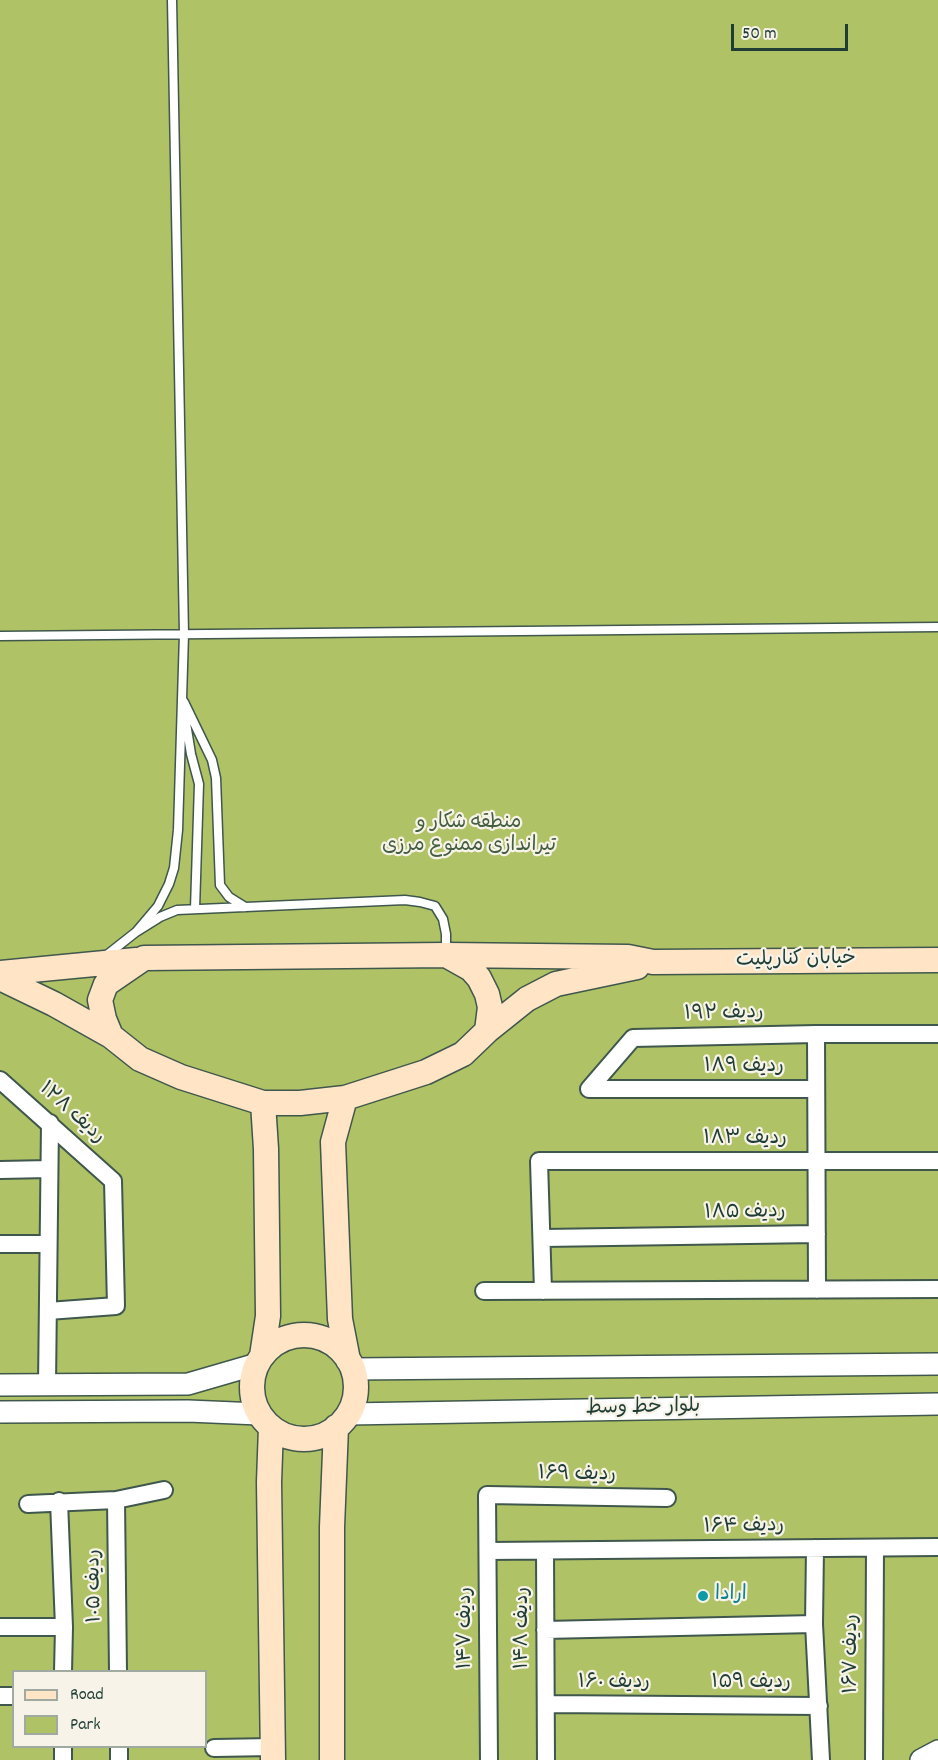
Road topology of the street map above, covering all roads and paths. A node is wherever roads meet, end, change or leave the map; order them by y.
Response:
1 (172, 0) edge
2 (938, 627) edge
3 (184, 634) junction
4 (0, 636) edge
5 (182, 696) junction
6 (246, 907) junction
7 (195, 909) junction
8 (136, 932) junction
9 (446, 955) junction
10 (144, 958) junction
11 (938, 960) edge
12 (653, 962) junction
13 (95, 965) junction
14 (0, 973) edge
15 (0, 978) edge
16 (488, 1031) junction
17 (816, 1034) junction
18 (938, 1034) edge
19 (111, 1036) junction
20 (0, 1080) edge
21 (589, 1089) joint
22 (816, 1089) junction
23 (8, 1093) edge
24 (345, 1098) junction
25 (263, 1103) junction
26 (50, 1123) junction
27 (816, 1161) junction
28 (938, 1161) edge
29 (49, 1169) junction
30 (0, 1170) edge
31 (817, 1234) junction
32 (543, 1238) junction
33 (0, 1244) edge
34 (48, 1244) junction
35 (938, 1289) edge
36 (817, 1290) junction
37 (543, 1291) junction
38 (484, 1292) dead end
39 (48, 1311) junction
40 (259, 1360) junction
41 (350, 1364) junction
42 (938, 1364) edge
43 (0, 1385) edge
44 (47, 1385) junction
45 (938, 1404) edge
46 (0, 1412) edge
47 (342, 1420) junction
48 (265, 1421) junction
49 (164, 1490) dead end
50 (487, 1496) joint
51 (667, 1498) dead end
52 (116, 1500) junction
53 (59, 1501) junction
54 (28, 1503) dead end
55 (938, 1547) edge
56 (815, 1548) junction
57 (875, 1548) junction
58 (488, 1551) junction
59 (545, 1551) junction
60 (814, 1624) junction
61 (0, 1627) edge
62 (64, 1627) junction
63 (545, 1630) junction
64 (63, 1670) edge
65 (118, 1670) edge
66 (546, 1704) junction
67 (682, 1705) joint
68 (819, 1706) junction
69 (214, 1748) dead end
70 (938, 1751) edge
71 (273, 1753) edge
72 (332, 1760) edge
73 (489, 1760) edge
74 (546, 1760) edge
75 (821, 1760) edge
76 (874, 1760) edge
77 (921, 1760) edge

1 - 3 lane
2 - 3 lane
3 - 4 lane
3 - 5 lane
5 - 6 lane
5 - 7 lane
5 - 8 lane
6 - 7 lane
6 - 9 lane
7 - 8 lane
8 - 13 lane
9 - 10 main road, خیابان کنارپلیت
9 - 12 main road, خیابان کنارپلیت
9 - 16 main road
10 - 13 main road
10 - 19 main road
11 - 12 main road, خیابان کنارپلیت
12 - 16 main road, خیابان کنارپلیت
13 - 14 main road
15 - 19 main road
16 - 24 main road, خیابان کنارپلیت
17 - 18 street, ردیف ۱۹۲
17 - 21 street, ردیف ۱۹۲
17 - 22 street
19 - 25 main road, خیابان کنارپلیت
20 - 23 street, ردیف ۱۲۸
21 - 22 street, ردیف ۱۸۹
22 - 27 street
23 - 26 street, ردیف ۱۲۸
24 - 25 main road, خیابان کنارپلیت
24 - 41 main road
25 - 40 main road
26 - 29 street
26 - 39 street, ردیف ۱۲۸
27 - 28 street, ردیف ۱۸۳
27 - 31 street
27 - 32 street, ردیف ۱۸۳
29 - 30 street
29 - 34 street
31 - 32 street, ردیف ۱۸۵
31 - 36 street
32 - 37 street
33 - 34 street
34 - 39 street
35 - 36 street
36 - 37 street
37 - 38 street
39 - 44 street
40 - 41 main road
40 - 44 street
40 - 48 main road
41 - 42 street
41 - 47 main road
43 - 44 street
45 - 47 street, بلوار خط وسط
46 - 48 street
47 - 48 main road
47 - 72 main road
48 - 71 main road
49 - 52 street
50 - 51 street, ردیف ۱۶۹
50 - 58 street, ردیف ۱۴۷
52 - 53 street
52 - 65 street, ردیف ۱۰۵
53 - 54 street
53 - 62 street
55 - 57 street, ردیف ۱۶۴
56 - 57 street, ردیف ۱۶۴
56 - 59 street, ردیف ۱۶۴
56 - 60 street
57 - 76 street, ردیف ۱۶۷
58 - 59 street, ردیف ۱۶۴
58 - 73 street, ردیف ۱۴۷
59 - 63 street, ردیف ۱۴۸
60 - 63 street
60 - 68 street
61 - 62 street
62 - 64 street
63 - 66 street, ردیف ۱۴۸
66 - 67 street, ردیف ۱۶۰
66 - 74 street, ردیف ۱۴۸
67 - 68 street, ردیف ۱۵۹
68 - 75 street
69 - 71 street
70 - 77 street

